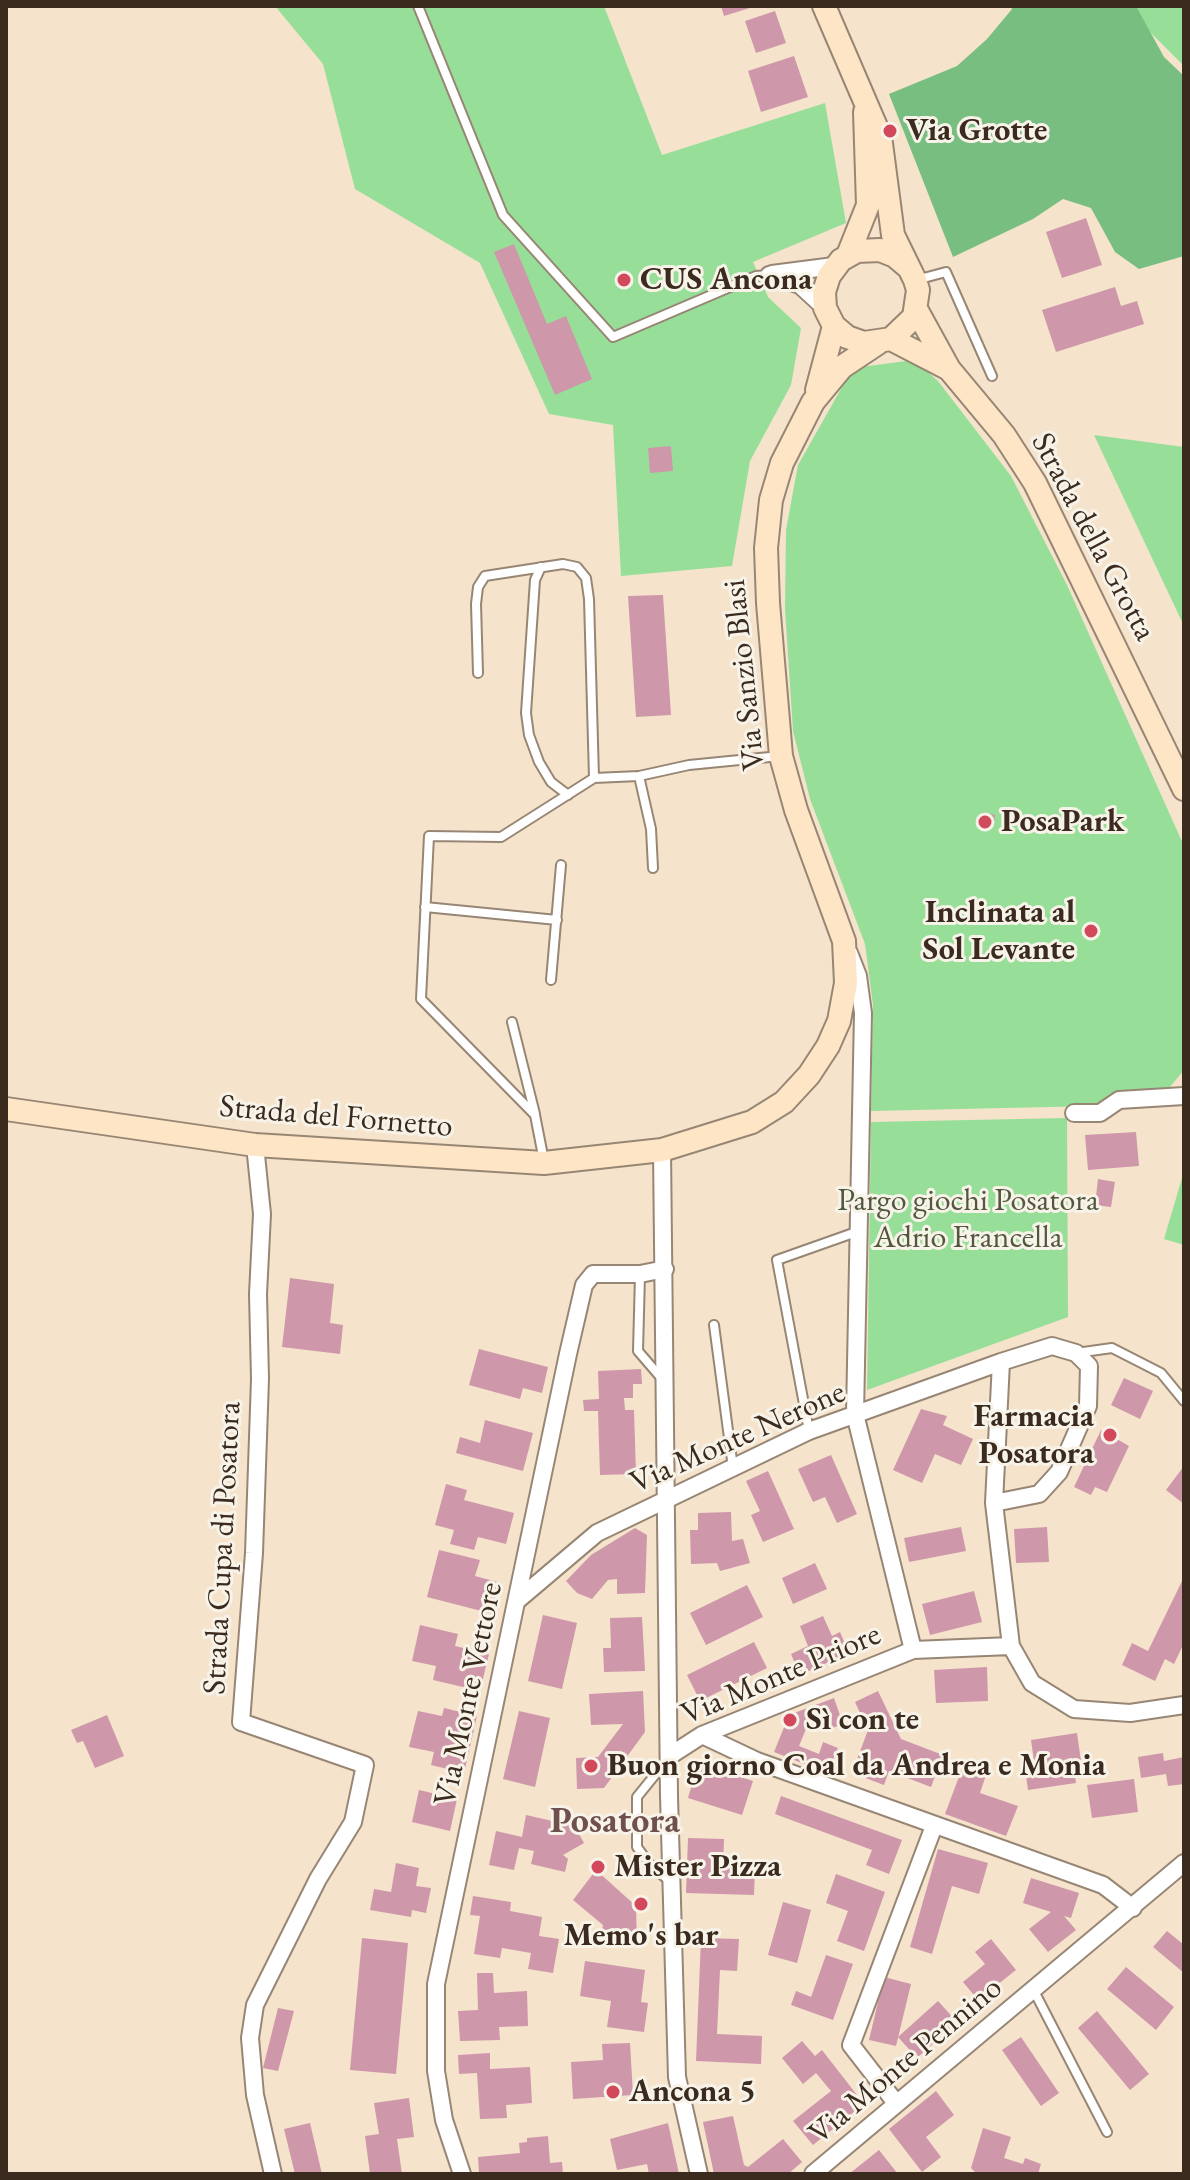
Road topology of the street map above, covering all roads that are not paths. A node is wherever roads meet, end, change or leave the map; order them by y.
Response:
1 (418, 6) edge
2 (824, 6) edge
3 (865, 106) junction
4 (841, 261) junction
5 (911, 274) junction
6 (769, 275) junction
7 (916, 309) junction
8 (829, 317) junction
9 (884, 341) junction
10 (949, 369) junction
11 (992, 376) dead end
12 (813, 402) junction
13 (541, 567) junction
14 (478, 673) dead end
15 (781, 756) junction
16 (639, 776) junction
17 (594, 778) junction
18 (1184, 789) edge
19 (568, 795) junction
20 (561, 865) dead end
21 (653, 868) dead end
22 (425, 907) junction
23 (557, 920) junction
24 (844, 941) junction
25 (551, 980) dead end
26 (512, 1022) dead end
27 (1184, 1096) edge
28 (6, 1109) edge
29 (1074, 1113) dead end
30 (535, 1115) junction
31 (860, 1134) joint
32 (255, 1145) junction
33 (662, 1150) junction
34 (544, 1163) junction
35 (859, 1231) junction
36 (665, 1269) junction
37 (640, 1274) junction
38 (714, 1325) dead end
39 (1076, 1353) junction
40 (1001, 1362) junction
41 (666, 1383) junction
42 (1184, 1401) edge
43 (855, 1414) junction
44 (809, 1431) junction
45 (733, 1469) junction
46 (668, 1499) junction
47 (994, 1503) junction
48 (518, 1600) junction
49 (1011, 1646) junction
50 (913, 1650) junction
51 (1184, 1705) edge
52 (702, 1735) junction
53 (671, 1755) junction
54 (934, 1826) junction
55 (1184, 1863) edge
56 (671, 1882) junction
57 (1133, 1908) junction
58 (1034, 1991) junction
59 (896, 2103) junction
60 (1107, 2132) dead end
61 (273, 2174) edge
62 (462, 2174) edge
63 (699, 2174) edge
64 (813, 2174) edge

1 - 6 lane
2 - 3 street, Strada della Grotta
3 - 4 street, Strada della Grotta
3 - 5 street, Strada della Grotta
4 - 5 street
4 - 6 street
4 - 8 street, Strada della Grotta
5 - 7 street, Strada della Grotta
5 - 11 lane
6 - 8 street, Strada della Grotta
7 - 9 street
7 - 10 street, Strada della Grotta
8 - 9 street, Strada della Grotta
8 - 12 street, Via Sanzio Blasi
9 - 10 street, Strada della Grotta
9 - 12 street, Via Sanzio Blasi
10 - 18 street, Strada della Grotta
12 - 15 street, Via Sanzio Blasi
13 - 14 lane
13 - 17 lane
13 - 19 lane
15 - 16 lane
15 - 24 street, Via Sanzio Blasi
16 - 17 lane
16 - 21 lane
17 - 19 lane
19 - 22 lane
20 - 23 lane
22 - 23 lane
22 - 30 lane
23 - 25 lane
24 - 31 street, Via Sanzio Blasi
24 - 33 street, Via Sanzio Blasi
26 - 30 lane
27 - 29 street
28 - 32 street, Strada del Fornetto
30 - 34 lane
31 - 35 street, Via Monte Priore
32 - 34 street, Strada del Fornetto
32 - 61 street, Strada Cupa di Posatora
33 - 34 street, Strada del Fornetto
33 - 36 street
35 - 43 street, Via Monte Priore
35 - 44 lane
36 - 37 street, Via Monte Vettore
36 - 41 street
37 - 41 lane
37 - 48 street, Via Monte Vettore
38 - 45 lane
39 - 40 street, Via Monte Nerone
39 - 42 lane
39 - 47 street
40 - 43 street, Via Monte Nerone
40 - 47 street
41 - 46 street
43 - 44 street, Via Monte Nerone
43 - 50 street, Via Monte Priore
44 - 45 street, Via Monte Nerone
45 - 46 street, Via Monte Nerone
46 - 48 street, Via Monte Nerone
46 - 53 street
47 - 49 street
48 - 62 street, Via Monte Vettore
49 - 50 street, Via Monte Priore
49 - 51 street
50 - 52 street, Via Monte Priore
52 - 53 street, Via Monte Priore
52 - 54 street
53 - 56 street
53 - 56 lane
54 - 57 street
54 - 59 street
55 - 57 street, Via Monte Pennino
56 - 63 street
57 - 58 street, Via Monte Pennino
58 - 59 street, Via Monte Pennino
58 - 60 lane, Via Monte Pennino
59 - 64 street, Via Monte Pennino

